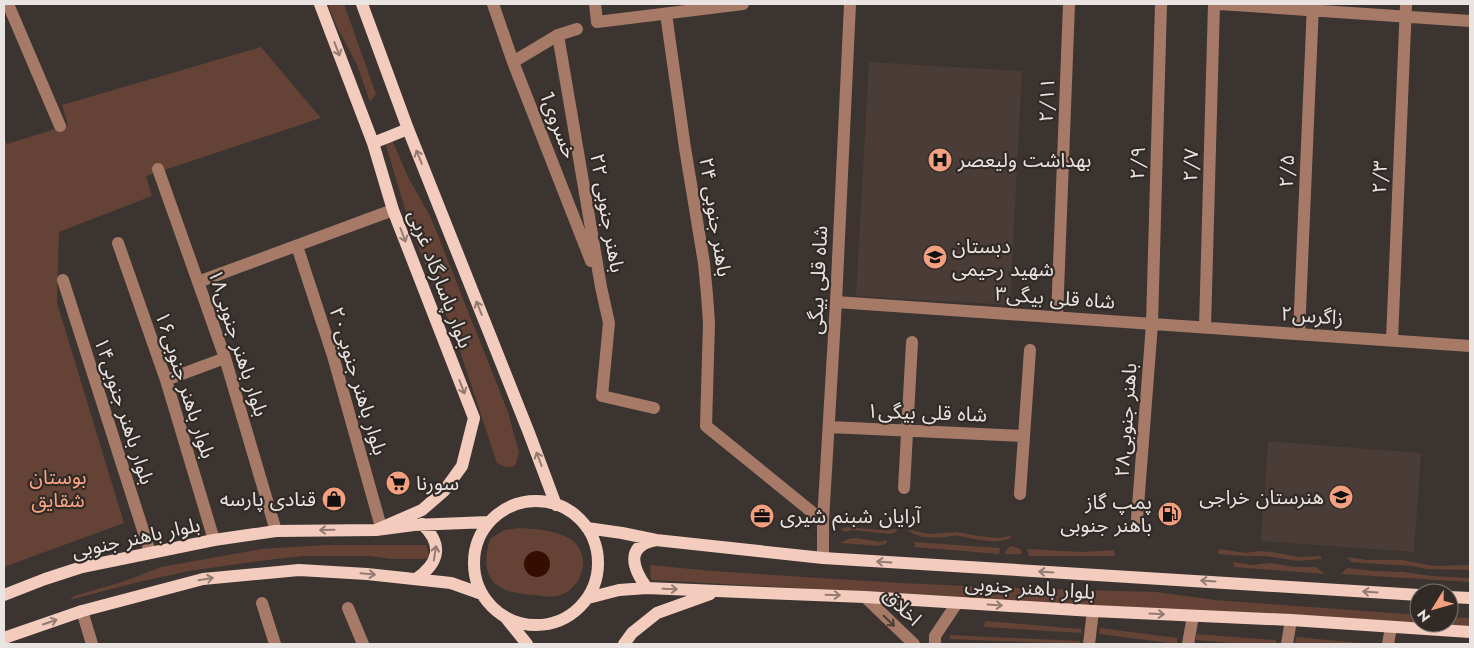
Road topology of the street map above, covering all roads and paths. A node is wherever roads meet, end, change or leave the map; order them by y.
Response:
1 (8, 4) edge
2 (320, 4) edge
3 (362, 4) edge
4 (493, 4) edge
5 (595, 4) edge
6 (743, 4) edge
7 (850, 4) edge
8 (1069, 4) edge
9 (1160, 4) edge
10 (1214, 4) edge
11 (1220, 4) edge
12 (1252, 5) edge
13 (1312, 7) edge
14 (1406, 10) edge
15 (666, 14) junction
16 (1470, 20) edge
17 (576, 29) dead end
18 (558, 36) junction
19 (513, 62) junction
20 (60, 126) dead end
21 (408, 128) junction
22 (373, 143) junction
23 (158, 169) dead end
24 (393, 210) junction
25 (118, 243) dead end
26 (297, 246) junction
27 (63, 280) dead end
28 (198, 282) junction
29 (600, 286) junction
30 (836, 302) junction
31 (1057, 317) junction
32 (1152, 324) junction
33 (1205, 327) junction
34 (1299, 334) junction
35 (1392, 340) junction
36 (912, 342) dead end
37 (1470, 346) edge
38 (1030, 350) dead end
39 (225, 358) junction
40 (166, 380) junction
41 (654, 408) dead end
42 (828, 427) junction
43 (908, 431) junction
44 (1024, 436) junction
45 (904, 488) dead end
46 (1020, 494) dead end
47 (556, 504) junction
48 (1137, 519) dead end
49 (823, 521) junction
50 (489, 522) junction
51 (422, 524) junction
52 (378, 528) junction
53 (587, 528) junction
54 (276, 531) junction
55 (214, 540) junction
56 (656, 540) junction
57 (150, 552) junction
58 (823, 558) junction
59 (416, 579) junction
60 (647, 588) junction
61 (718, 591) junction
62 (482, 594) junction
63 (1409, 594) edge
64 (4, 595) edge
65 (865, 597) junction
66 (588, 598) junction
67 (262, 603) dead end
68 (957, 603) junction
69 (348, 608) dead end
70 (82, 611) junction
71 (1093, 611) junction
72 (504, 616) junction
73 (1193, 616) junction
74 (1291, 620) junction
75 (1391, 627) junction
76 (1470, 632) edge
77 (4, 638) edge
78 (92, 644) edge
79 (275, 644) edge
80 (363, 644) edge
81 (527, 644) edge
82 (624, 644) edge
83 (914, 644) edge
84 (935, 644) edge
85 (1089, 644) edge
86 (1188, 644) edge
87 (1287, 644) edge
88 (1388, 644) edge

1 - 20 street
2 -> 22 main road, بلوار پاسارگاد غربی
3 - 21 main road, بلوار پاسارگاد غربی
4 - 19 street, خسروى1
5 - 15 street
6 - 15 street
7 - 30 street, شاه قلی بیگی
8 - 31 street, ۲/۱۱
9 - 32 street, ۲/۹
10 - 33 street, ۲/۷
11 - 12 street
12 - 13 street
13 - 14 street
13 - 34 street, ۲/۵
14 - 16 street
14 - 35 street, ۲/۳
15 - 49 street, ۲۴ باهنر جنوبی
17 - 18 street
18 - 19 street
18 - 29 street, ۲۲ باهنر جنوبی
19 - 29 street, خسروى1
21 - 22 main road
47 -> 21 main road, بلوار پاسارگاد غربی
22 - 24 main road, بلوار پاسارگاد غربی
23 - 28 street, ۱۸بلوار باهنر جنوبی
24 - 26 street
24 -> 52 main road, بلوار پاسارگاد غربی
25 - 40 street, بلوار باهنر جنوبی۱۶
26 - 28 street
26 - 52 street, بلوار باهنر جنوبی۲۰
27 - 57 street, بلوار باهنر جنوبی۱۴
28 - 39 street, ۱۸بلوار باهنر جنوبی
29 - 41 street, ۲۲ باهنر جنوبی
30 - 31 street, شاه قلی بیگی۳
30 - 42 street, شاه قلی بیگی
31 - 32 street, شاه قلی بیگی۳
32 - 33 street, زاگرس۲
32 - 48 street, باهنر جنوبی۲۸
33 - 34 street, زاگرس۲
34 - 35 street, زاگرس۲
35 - 37 street, زاگرس۲
36 - 43 street
38 - 44 street
39 - 40 street
39 - 54 street, ۱۸بلوار باهنر جنوبی
40 - 55 street, بلوار باهنر جنوبی۱۶
42 - 43 street, شاه قلی بیگی۱
42 - 49 street, شاه قلی بیگی
43 - 44 street, شاه قلی بیگی۱
43 - 45 street
44 - 46 street
47 - 50 main road
47 - 53 main road
49 - 58 street, شاه قلی بیگی
50 - 51 main road, بلوار باهنر جنوبی
50 - 62 main road
51 - 52 main road, بلوار باهنر جنوبی
59 -> 51 main road
52 -> 54 main road, بلوار باهنر جنوبی
53 - 56 main road, بلوار باهنر جنوبی
53 - 66 main road
54 - 55 main road, بلوار باهنر جنوبی
55 - 57 main road, بلوار باهنر جنوبی
56 - 58 main road, بلوار باهنر جنوبی
56 - 60 main road
57 - 64 main road, بلوار باهنر جنوبی
63 -> 58 main road, بلوار باهنر جنوبی
59 - 62 main road
70 -> 59 main road
60 -> 61 main road, بلوار باهنر جنوبی
60 - 66 main road, بلوار باهنر جنوبی
61 -> 65 main road, بلوار باهنر جنوبی
61 - 82 main road
62 - 72 main road
65 - 68 main road, بلوار باهنر جنوبی
65 -> 83 street, اخلاق
66 - 72 main road
67 - 79 street
68 -> 71 main road, بلوار باهنر جنوبی
68 - 84 street, اخلاق
69 - 80 street
77 -> 70 main road
70 - 78 street
71 -> 73 main road, بلوار باهنر جنوبی
71 - 85 street
72 - 81 main road
73 - 74 main road, بلوار باهنر جنوبی
73 - 86 street
74 - 75 main road, بلوار باهنر جنوبی
74 - 87 street
75 - 76 main road, بلوار باهنر جنوبی
75 - 88 street

